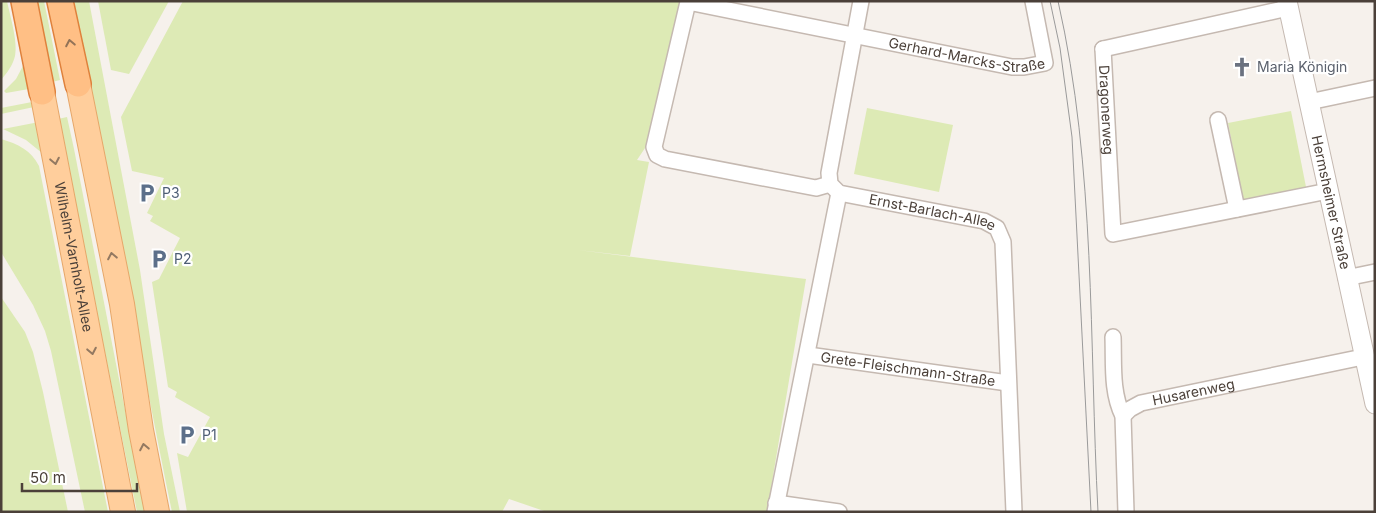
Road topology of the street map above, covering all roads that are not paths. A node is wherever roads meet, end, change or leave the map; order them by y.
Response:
1 (24, 1) edge
2 (60, 1) edge
3 (861, 1) edge
4 (1033, 1) edge
5 (1288, 5) edge
6 (855, 34) junction
7 (78, 84) joint
8 (1375, 88) edge
9 (42, 92) joint
10 (1309, 102) junction
11 (1218, 120) dead end
12 (835, 189) junction
13 (1328, 191) junction
14 (1237, 209) junction
15 (1375, 272) edge
16 (1346, 278) junction
17 (1113, 337) dead end
18 (808, 355) junction
19 (1363, 357) junction
20 (1008, 383) junction
21 (1375, 404) edge
22 (1123, 416) junction
23 (776, 508) edge
24 (123, 512) edge
25 (157, 512) edge
26 (839, 512) edge
27 (1014, 512) edge
28 (1126, 512) edge

1 - 9 highway, Wilhelm-Varnholt-Allee
7 -> 2 highway
3 - 6 street
4 - 6 street, Gerhard-Marcks-Straße
5 - 10 street, Hermsheimer Straße
5 - 14 street, Dragonerweg
6 - 12 street
6 - 12 street, Ernst-Barlach-Allee
25 -> 7 main road
8 - 10 street
9 -> 24 main road, Wilhelm-Varnholt-Allee
10 - 13 street, Hermsheimer Straße
11 - 14 street
12 - 18 street, Grete-Fleischmann-Straße
12 - 20 street, Ernst-Barlach-Allee
13 - 14 street, Dragonerweg
13 - 16 street, Hermsheimer Straße
15 - 16 street
16 - 19 street, Hermsheimer Straße
17 - 22 street
18 - 20 street, Grete-Fleischmann-Straße
18 - 23 street, Grete-Fleischmann-Straße
19 - 21 street, Hermsheimer Straße
19 - 22 street, Husarenweg
20 - 27 street, Ernst-Barlach-Allee
22 - 28 street
23 - 26 street, Grete-Fleischmann-Straße

